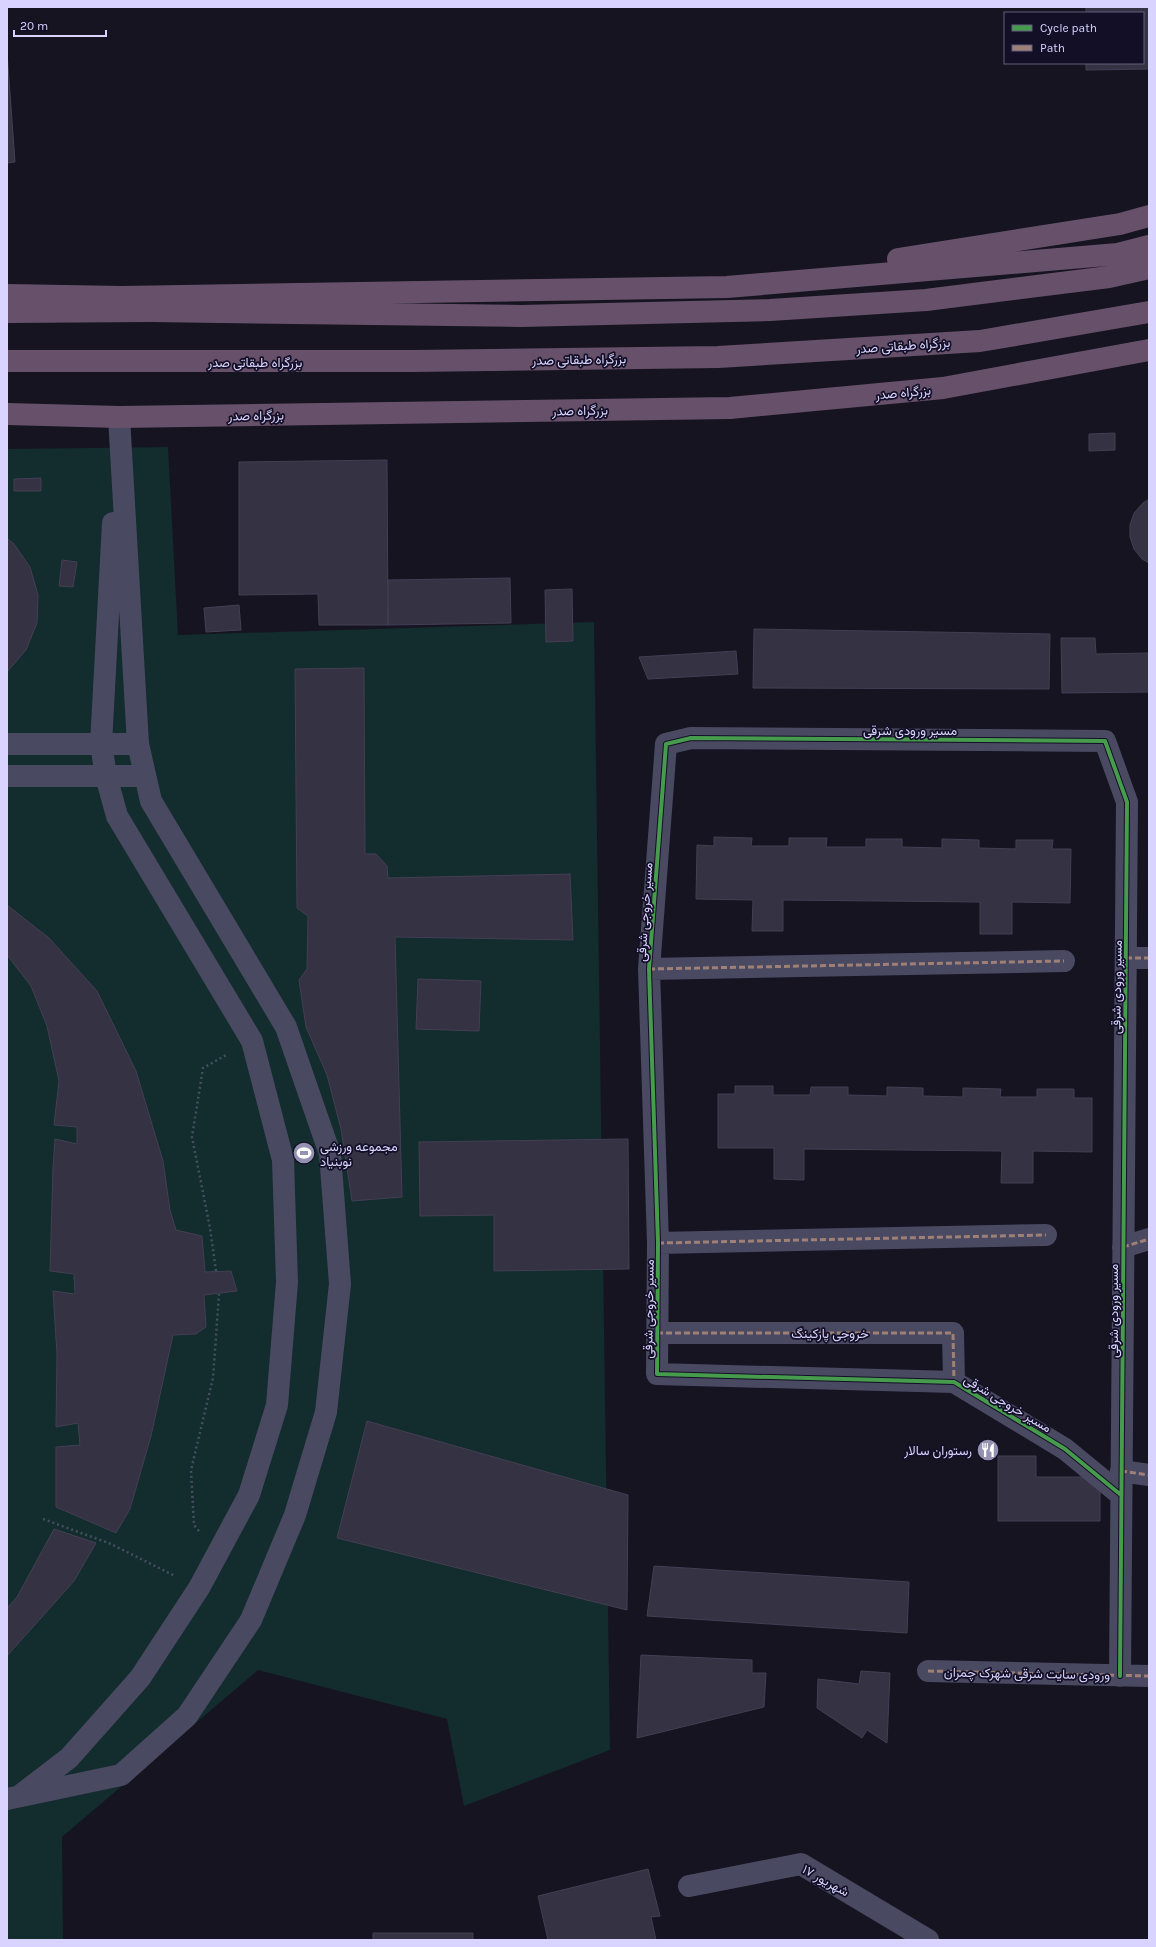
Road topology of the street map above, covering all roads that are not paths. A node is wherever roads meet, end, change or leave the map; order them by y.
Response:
1 (1149, 216) edge
2 (1149, 246) edge
3 (1149, 268) edge
4 (7, 280) edge
5 (727, 287) junction
6 (7, 295) edge
7 (162, 296) junction
8 (7, 312) edge
9 (1149, 312) edge
10 (1149, 350) edge
11 (7, 361) edge
12 (7, 414) edge
13 (119, 416) junction
14 (7, 420) edge
15 (7, 744) edge
16 (101, 744) junction
17 (138, 744) junction
18 (666, 744) joint
19 (7, 776) edge
20 (106, 776) junction
21 (144, 776) junction
22 (1126, 958) junction
23 (1149, 958) edge
24 (1064, 960) dead end
25 (649, 969) junction
26 (1046, 1235) dead end
27 (1149, 1239) edge
28 (658, 1243) junction
29 (1123, 1247) junction
30 (657, 1333) junction
31 (954, 1382) junction
32 (1121, 1471) junction
33 (1149, 1475) edge
34 (1121, 1495) junction
35 (928, 1671) dead end
36 (1120, 1676) junction
37 (1149, 1676) edge
38 (13, 1798) edge
39 (689, 1886) dead end
40 (928, 1940) edge

1 - 5 highway
2 - 5 highway
3 - 8 highway
4 - 7 highway
5 - 7 highway
6 - 7 highway
9 - 11 highway, بزرگراه طبقاتی صدر
10 - 13 highway, بزرگراه صدر
12 - 13 highway, بزرگراه صدر
13 - 14 highway
13 - 16 street
13 - 17 street
15 - 16 street
16 - 17 street
16 - 20 street
17 - 21 street
18 - 22 street, مسیر ورودی شرقی
18 - 25 street, مسیر خروجی شرقی
19 - 20 street
20 - 21 street
20 - 38 street
21 - 38 street
22 - 23 street
22 - 29 street, مسیر ورودی شرقی
24 - 25 street
25 - 28 street, مسیر خروجی شرقی
26 - 28 street
27 - 29 street
28 - 30 street, مسیر خروجی شرقی
29 - 32 street, مسیر ورودی شرقی
30 - 31 street, مسیر خروجی شرقی
30 - 31 street, خروجی پارکینگ
31 - 34 street, مسیر خروجی شرقی
32 - 33 street
32 - 34 street, مسیر ورودی شرقی
34 - 36 street, مسیر ورودی شرقی
35 - 36 street, ورودی سایت شرقی شهرک چمران
36 - 37 street, ورودی سایت شرقی شهرک چمران
39 - 40 street, ۱۷ شهریور

